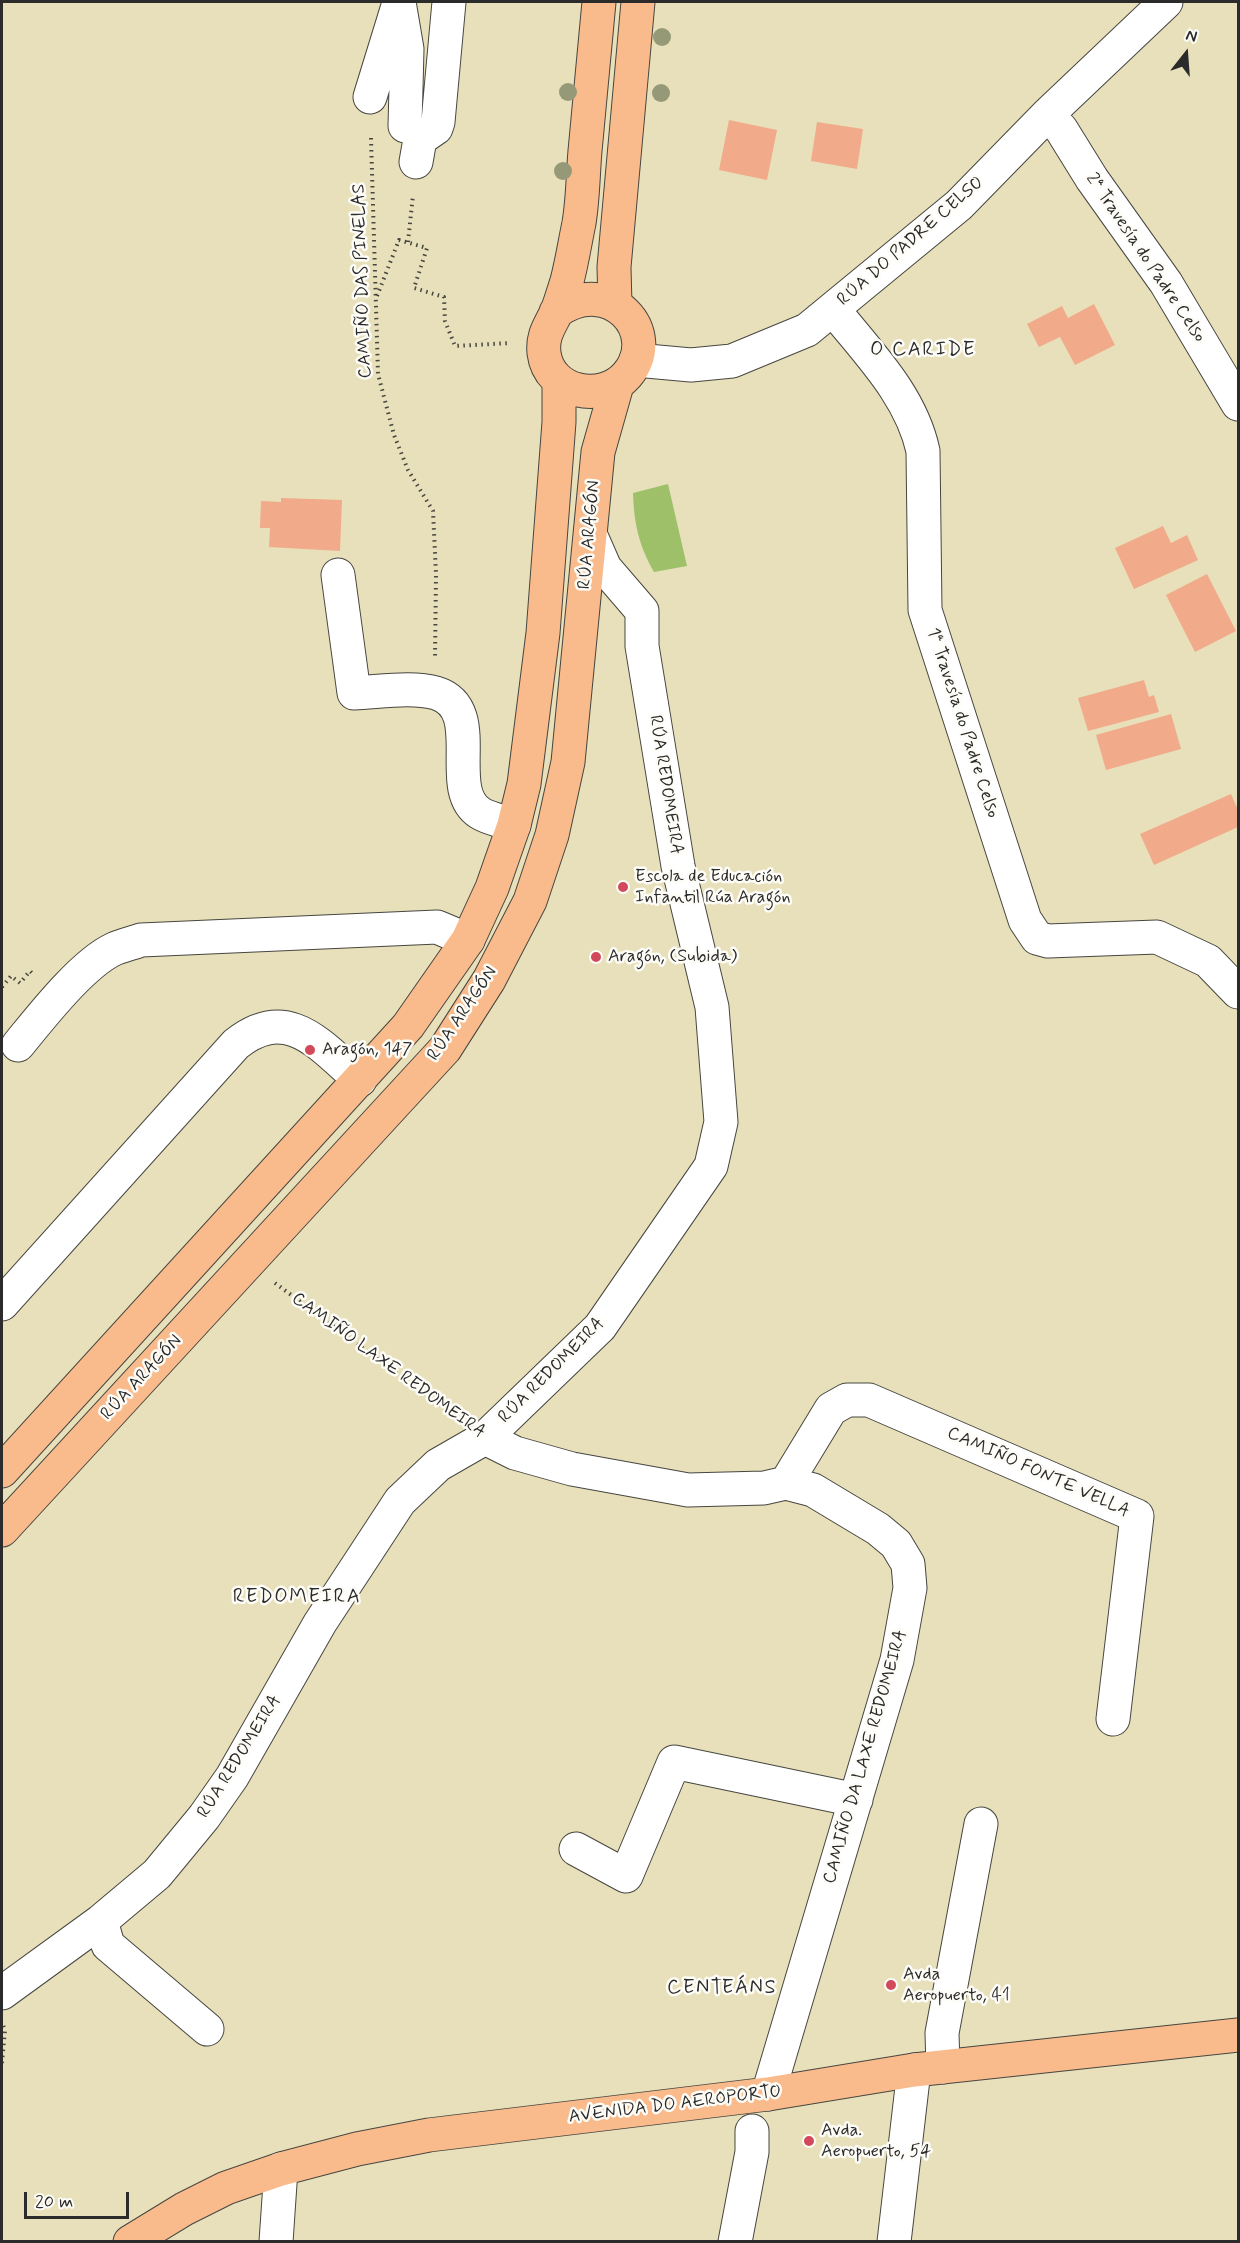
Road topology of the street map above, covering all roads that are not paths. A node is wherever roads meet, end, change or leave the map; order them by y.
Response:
1 (449, 2) edge
2 (598, 2) edge
3 (638, 2) edge
4 (1166, 2) edge
5 (399, 3) edge
6 (370, 97) road end
7 (1047, 115) junction
8 (405, 126) dead end
9 (416, 162) road end
10 (615, 304) junction
11 (832, 309) junction
12 (556, 312) junction
13 (626, 373) junction
14 (559, 381) junction
15 (1239, 404) edge
16 (591, 536) junction
17 (338, 575) dead end
18 (514, 825) junction
19 (468, 940) junction
20 (1239, 992) edge
21 (18, 1045) dead end
22 (360, 1080) junction
23 (2, 1304) edge
24 (485, 1438) junction
25 (2, 1471) edge
26 (786, 1483) junction
27 (2, 1530) edge
28 (1113, 1719) dead end
29 (856, 1800) junction
30 (981, 1824) dead end
31 (576, 1849) dead end
32 (101, 1921) junction
33 (2, 1993) edge
34 (207, 2029) dead end
35 (1239, 2035) edge
36 (929, 2069) junction
37 (768, 2094) junction
38 (752, 2131) dead end
39 (281, 2169) junction
40 (130, 2241) edge
41 (276, 2241) edge
42 (735, 2241) edge
43 (894, 2241) edge

1 - 9 street
2 - 12 main road
3 - 10 main road
4 - 7 street, RÚA DO PADRE CELSO
5 - 6 street
5 - 8 street
7 - 11 street, RÚA DO PADRE CELSO
7 - 15 street, 2ª Travesía do Padre Celso
10 - 12 main road
10 - 13 main road, RÚA ARAGÓN
11 - 13 street, RÚA DO PADRE CELSO
11 - 20 street, 1ª Travesía do Padre Celso
12 - 14 main road
13 - 14 main road
13 - 16 main road, RÚA ARAGÓN
14 - 18 main road, RÚA ARAGÓN
16 - 24 street, RÚA REDOMEIRA
16 - 27 main road, RÚA ARAGÓN
17 - 18 street
18 - 19 main road, RÚA ARAGÓN
19 - 21 street
19 - 22 main road, RÚA ARAGÓN
22 - 23 street
22 - 25 main road, RÚA ARAGÓN
24 - 26 street, CAMIÑO LAXE REDOMEIRA
24 - 32 street, RÚA REDOMEIRA
26 - 28 street, CAMIÑO FONTE VELLA
26 - 29 street, CAMIÑO DA LAXE REDOMEIRA
29 - 31 street
29 - 37 street, CAMIÑO DA LAXE REDOMEIRA
30 - 36 street
32 - 33 street, RÚA REDOMEIRA
32 - 34 street
35 - 36 main road, AVENIDA DO AEROPORTO
36 - 37 main road, AVENIDA DO AEROPORTO
36 - 43 street
37 - 39 main road, AVENIDA DO AEROPORTO
38 - 42 street
39 - 40 main road, AVENIDA DO AEROPORTO
39 - 41 street

